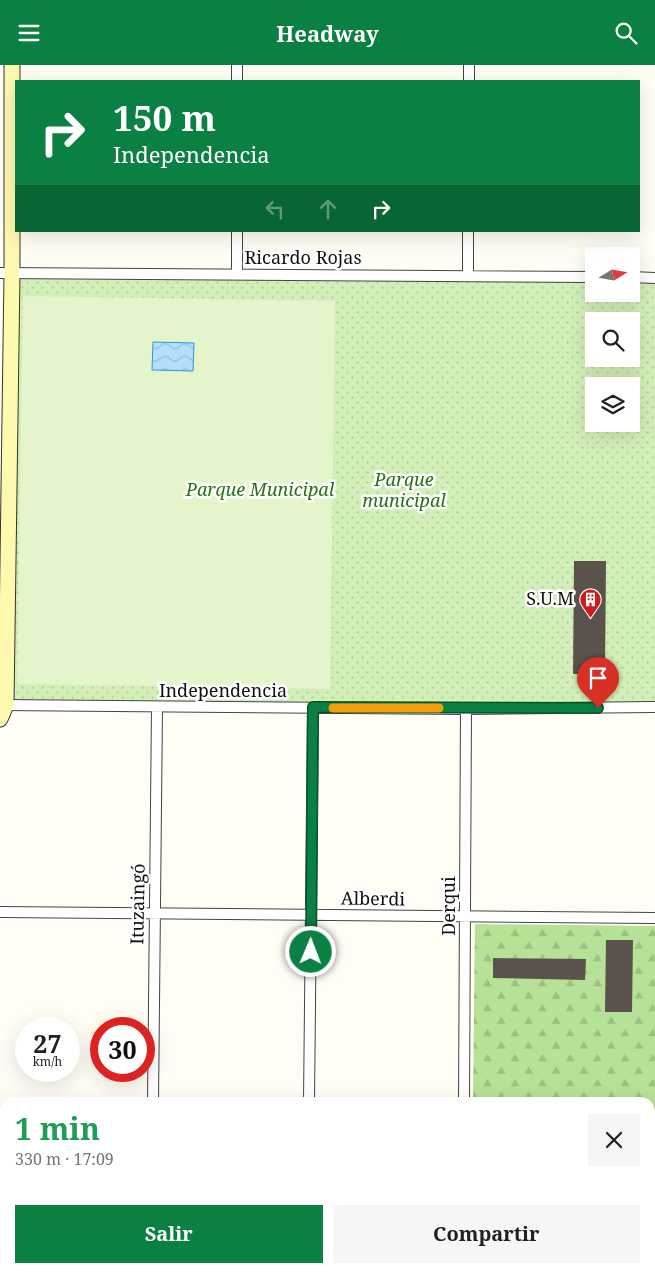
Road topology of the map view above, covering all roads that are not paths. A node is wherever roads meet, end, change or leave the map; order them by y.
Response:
1 (12, 65) edge
2 (238, 65) edge
3 (469, 65) edge
4 (238, 80) edge
5 (469, 80) edge
6 (238, 232) edge
7 (468, 232) edge
8 (6, 273) edge
9 (237, 273) junction
10 (468, 275) junction
11 (585, 277) edge
12 (640, 277) edge
13 (655, 277) edge
14 (156, 707) junction
15 (313, 707) junction
16 (655, 707) edge
17 (466, 709) junction
18 (2, 710) edge
19 (0, 912) edge
20 (154, 913) junction
21 (312, 915) junction
22 (465, 916) junction
23 (655, 918) edge
24 (153, 1097) edge
25 (309, 1097) edge
26 (464, 1097) edge

1 - 8 main road
2 - 4 street
3 - 5 street
6 - 9 street
7 - 10 street
8 - 9 street, Ricardo Rojas
8 - 18 main road
9 - 10 street, Ricardo Rojas
10 - 11 street, Ricardo Rojas
12 - 13 street
14 - 15 street, Independencia
14 - 18 street, Independencia
14 - 20 street, Ituzaingó
15 - 17 street, Independencia
15 - 21 street
16 - 17 street, Independencia
17 - 22 street, Derqui
19 - 20 street, Alberdi
20 - 21 street, Alberdi
20 - 24 street, Ituzaingó
21 - 22 street, Alberdi
21 - 25 street
22 - 23 street, Alberdi
22 - 26 street, Derqui

